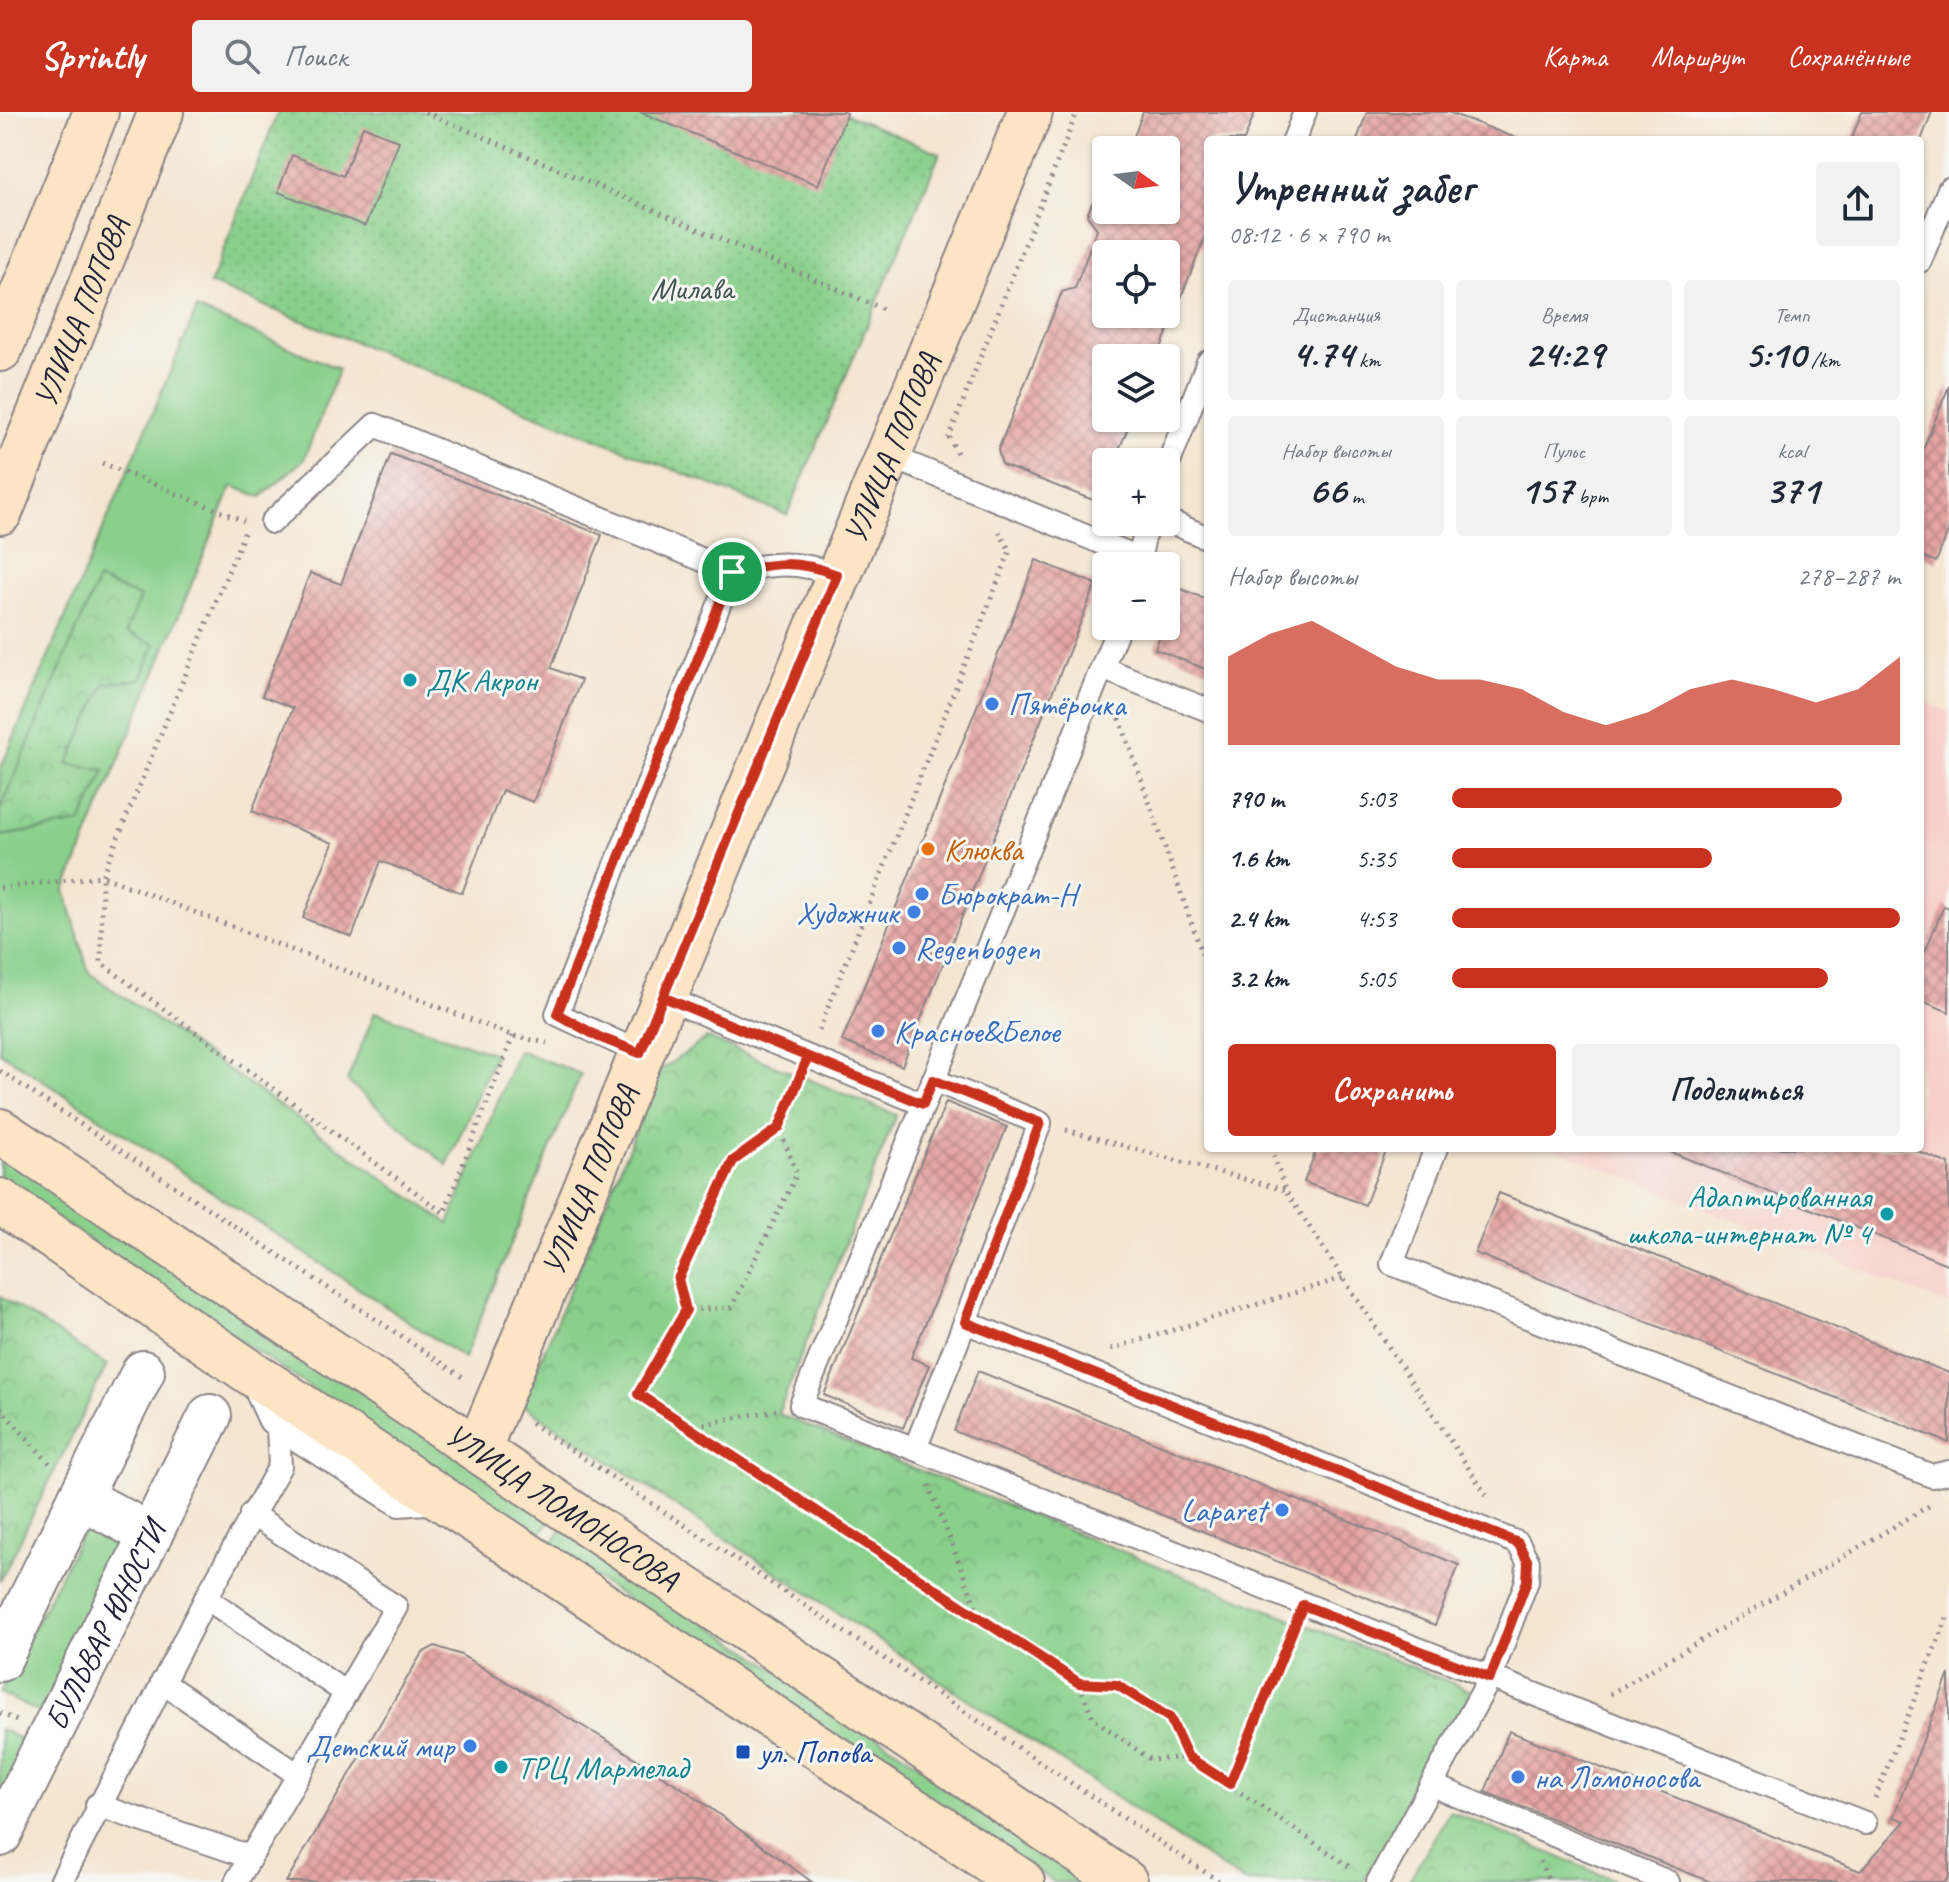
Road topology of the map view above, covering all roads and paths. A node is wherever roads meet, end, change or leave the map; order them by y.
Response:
1 (96, 112) edge
2 (161, 112) edge
3 (425, 112) edge
4 (1030, 112) edge
5 (1077, 112) edge
6 (1305, 112) edge
7 (1296, 136) edge
8 (1949, 189) edge
9 (1924, 251) edge
10 (886, 310) dead end
11 (0, 349) edge
12 (1204, 372) edge
13 (1175, 448) edge
14 (887, 455) junction
15 (102, 463) dead end
16 (975, 491) junction
17 (0, 512) edge
18 (272, 522) dead end
19 (1180, 526) edge
20 (1204, 536) edge
21 (1115, 552) edge
22 (732, 572) junction
23 (837, 575) junction
24 (1113, 640) edge
25 (1102, 668) junction
26 (1204, 708) edge
27 (102, 876) junction
28 (0, 888) edge
29 (1204, 959) edge
30 (663, 997) junction
31 (513, 1036) junction
32 (553, 1045) dead end
33 (640, 1053) junction
34 (808, 1057) junction
35 (0, 1071) edge
36 (933, 1080) junction
37 (923, 1104) junction
38 (1040, 1123) junction
39 (779, 1128) junction
40 (0, 1131) edge
41 (1272, 1152) edge
42 (1434, 1152) edge
43 (1285, 1190) junction
44 (0, 1201) edge
45 (1343, 1278) junction
46 (686, 1310) junction
47 (965, 1322) junction
48 (1068, 1363) junction
49 (247, 1370) junction
50 (143, 1372) dead end
51 (468, 1381) dead end
52 (801, 1405) junction
53 (0, 1408) edge
54 (519, 1415) dead end
55 (210, 1416) dead end
56 (688, 1427) junction
57 (278, 1428) junction
58 (915, 1449) junction
59 (478, 1450) junction
60 (1949, 1472) edge
61 (80, 1497) junction
62 (449, 1501) junction
63 (1935, 1502) dead end
64 (251, 1514) junction
65 (151, 1535) junction
66 (1518, 1543) junction
67 (206, 1598) junction
68 (1303, 1605) junction
69 (1949, 1613) edge
70 (980, 1618) junction
71 (0, 1660) edge
72 (1490, 1678) junction
73 (162, 1682) junction
74 (1079, 1683) junction
75 (346, 1693) junction
76 (1578, 1713) junction
77 (1188, 1757) junction
78 (297, 1774) junction
79 (1230, 1784) junction
80 (1434, 1786) junction
81 (97, 1805) junction
82 (1865, 1823) joint
83 (0, 1835) edge
84 (250, 1857) junction
85 (1368, 1878) edge
86 (61, 1882) edge
87 (236, 1882) edge
88 (1022, 1882) edge
89 (1125, 1882) edge
90 (1220, 1882) edge
91 (1668, 1882) edge

1 - 11 main road, УЛИЦА ПОПОВА
2 - 17 main road, УЛИЦА ПОПОВА
3 - 10 path
4 - 14 main road, УЛИЦА ПОПОВА
5 - 16 path
6 - 7 lane
8 - 9 lane
12 - 13 lane
14 - 16 lane
14 - 23 main road, УЛИЦА ПОПОВА
15 - 27 path
16 - 21 lane
16 - 34 path
18 - 22 lane
19 - 20 lane
22 - 23 lane
22 - 33 lane
23 - 30 main road, УЛИЦА ПОПОВА
24 - 25 lane
25 - 26 lane
25 - 29 path
25 - 36 lane
27 - 28 path
27 - 31 path
27 - 31 path
30 - 33 main road, УЛИЦА ПОПОВА
30 - 34 lane
31 - 32 path
33 - 59 main road, УЛИЦА ПОПОВА
34 - 37 lane
34 - 39 path
35 - 51 path
36 - 37 lane
36 - 38 lane
37 - 52 lane
38 - 43 path
38 - 47 lane
39 - 46 path
39 - 46 path
40 - 59 main road, УЛИЦА ЛОМОНОСОВА
41 - 43 path
42 - 60 lane
43 - 45 path
44 - 49 main road, УЛИЦА ЛОМОНОСОВА
45 - 48 path
45 - 66 path
46 - 56 path
47 - 48 lane
47 - 58 lane
48 - 66 lane
49 - 57 lane
49 - 62 main road, УЛИЦА ЛОМОНОСОВА
50 - 61 street
52 - 56 path
52 - 58 lane
53 - 61 path
54 - 90 path
55 - 65 street, БУЛЬВАР ЮНОСТИ
56 - 70 path
57 - 62 lane
57 - 64 lane
58 - 68 lane
58 - 70 path
59 - 89 main road, УЛИЦА ЛОМОНОСОВА
61 - 65 street
61 - 71 street
62 - 88 main road, УЛИЦА ЛОМОНОСОВА
63 - 76 path
64 - 67 lane
64 - 75 lane
65 - 83 street, БУЛЬВАР ЮНОСТИ
66 - 72 lane
67 - 73 lane
67 - 75 lane
68 - 72 lane
68 - 79 path
69 - 82 path
70 - 74 path
72 - 76 lane
72 - 80 lane
73 - 78 lane
73 - 81 lane
74 - 77 path
74 - 77 path
75 - 78 lane
76 - 82 lane
77 - 79 path
78 - 84 lane
79 - 85 path
80 - 85 lane
80 - 91 lane
81 - 84 lane
81 - 86 lane
84 - 87 lane

